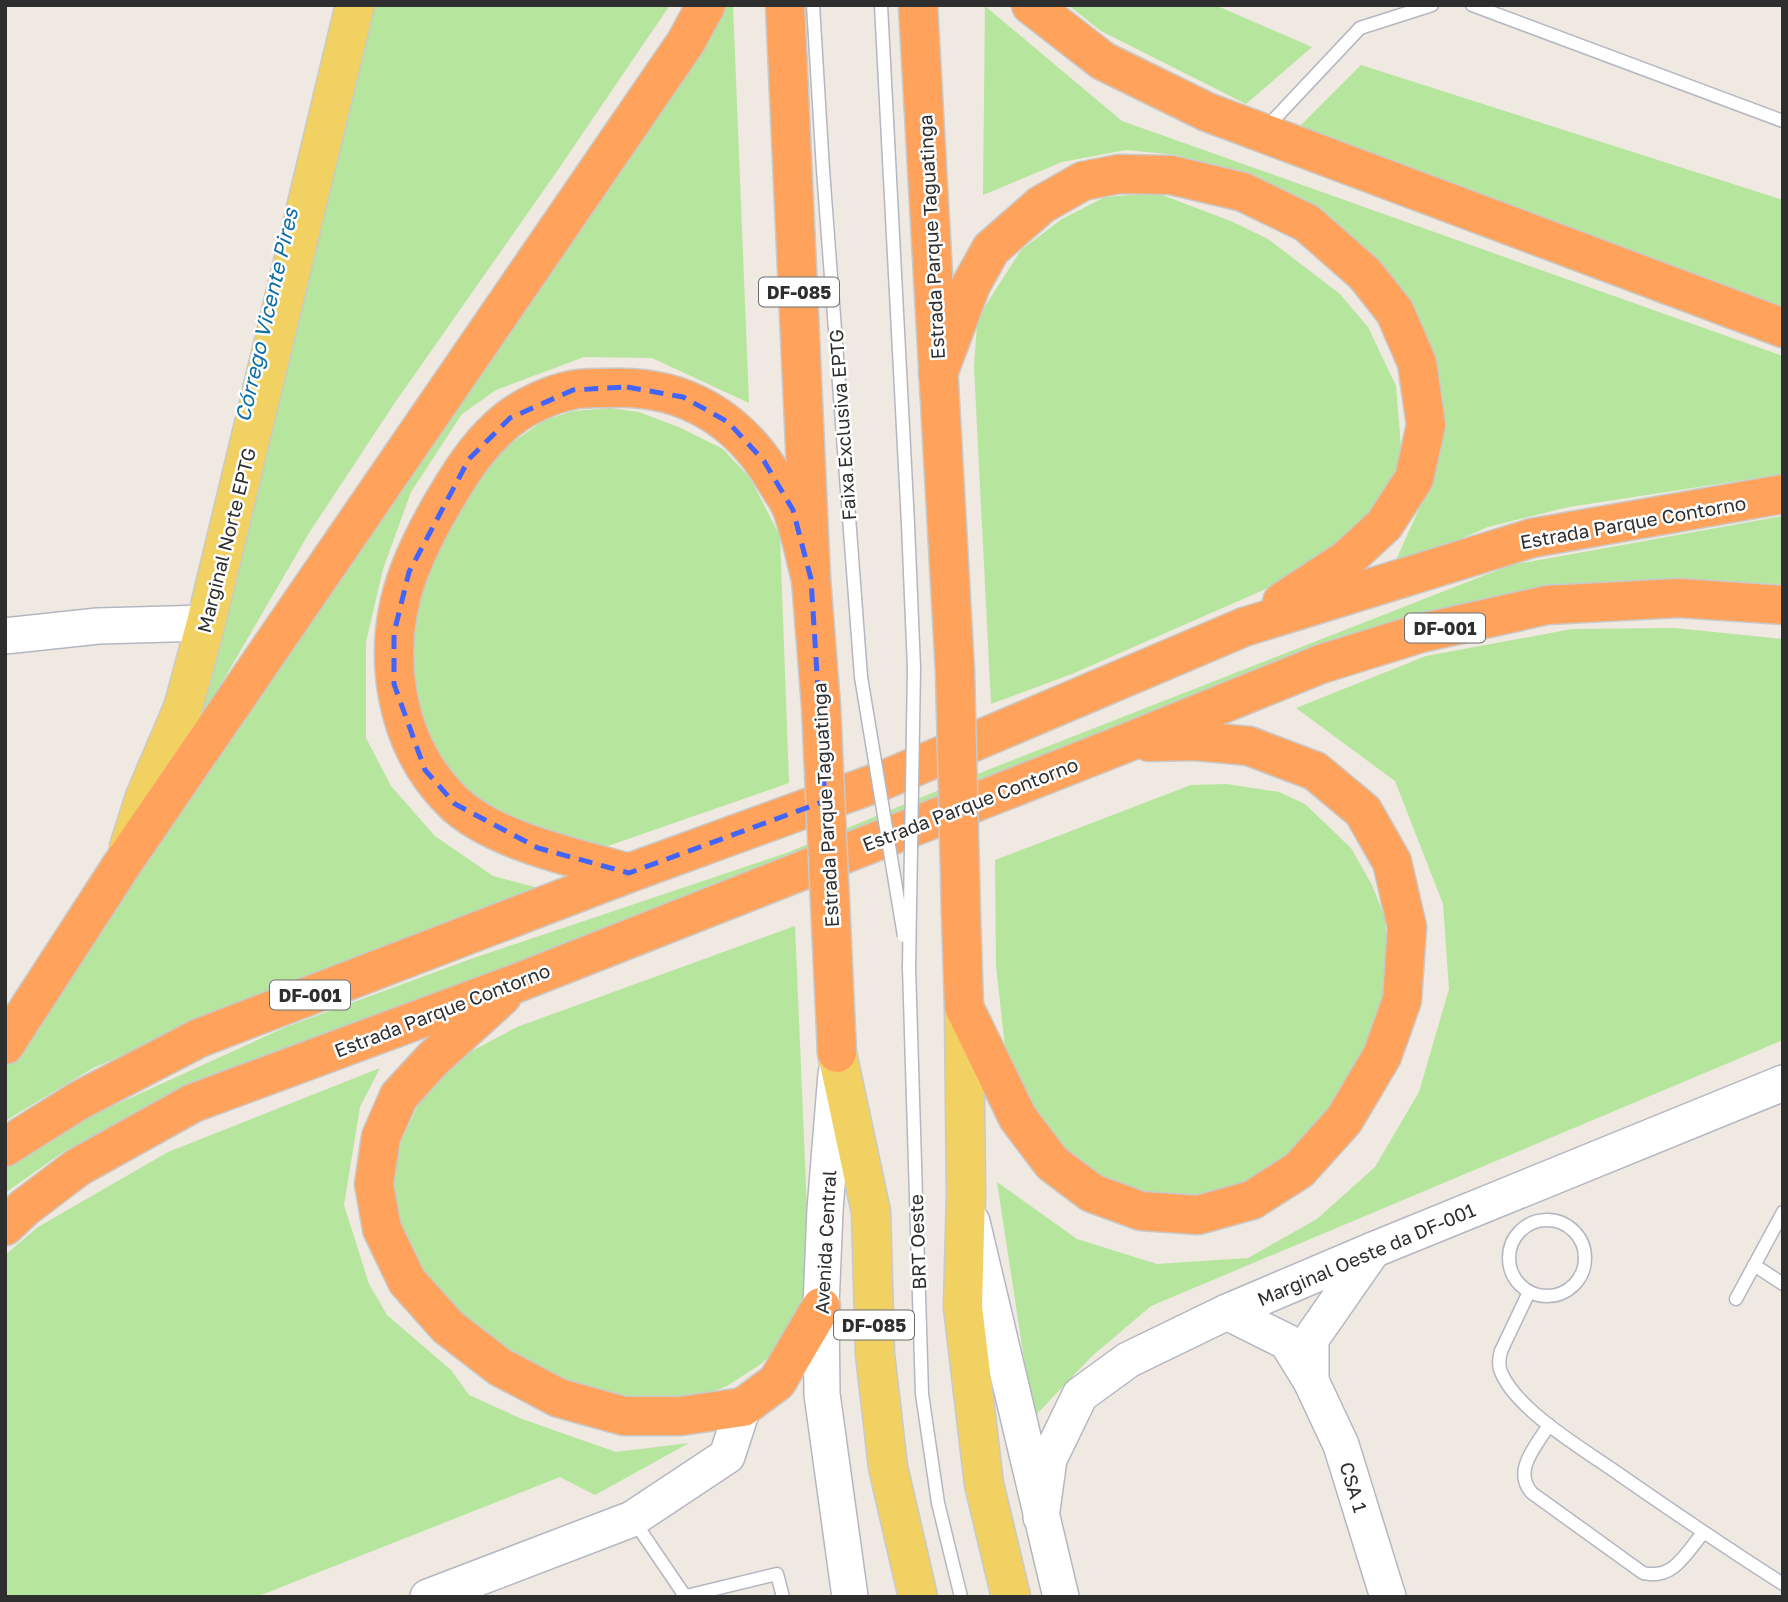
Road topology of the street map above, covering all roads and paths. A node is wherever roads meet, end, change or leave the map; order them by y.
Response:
1 (355, 5) edge
2 (706, 5) edge
3 (785, 5) edge
4 (813, 5) edge
5 (881, 5) edge
6 (918, 5) edge
7 (1031, 5) edge
8 (1432, 5) edge
9 (1472, 5) edge
10 (1783, 121) edge
11 (1262, 132) junction
12 (1783, 328) edge
13 (938, 374) junction
14 (1783, 494) edge
15 (811, 579) junction
16 (1783, 605) edge
17 (206, 623) junction
18 (1244, 626) junction
19 (5, 636) edge
20 (861, 677) joint
21 (1126, 743) junction
22 (124, 863) junction
23 (629, 873) junction
24 (909, 967) junction
25 (517, 983) junction
26 (964, 1007) junction
27 (5, 1045) edge
28 (837, 1053) junction
29 (1783, 1083) edge
30 (5, 1147) edge
31 (965, 1194) junction
32 (1783, 1212) edge
33 (5, 1226) edge
34 (1373, 1250) junction
35 (1754, 1265) junction
36 (1783, 1284) edge
37 (1529, 1292) junction
38 (1736, 1299) dead end
39 (821, 1307) junction
40 (1227, 1312) junction
41 (1311, 1381) junction
42 (743, 1407) junction
43 (1549, 1425) junction
44 (1041, 1517) junction
45 (632, 1519) junction
46 (1703, 1533) junction
47 (1783, 1584) edge
48 (683, 1596) edge
49 (428, 1597) edge
50 (783, 1597) edge
51 (850, 1597) edge
52 (918, 1597) edge
53 (961, 1597) edge
54 (1012, 1597) edge
55 (1061, 1597) edge
56 (1388, 1597) edge

1 - 17 main road, Marginal Norte EPTG
2 - 22 highway
3 - 15 highway, Estrada Parque Taguatinga / DF-085
4 - 20 lane, Faixa Exclusiva EPTG
5 - 24 lane, BRT Oeste, bridge
6 - 13 highway, Estrada Parque Taguatinga
7 - 11 highway
8 - 11 lane
9 - 10 lane
11 - 12 highway
13 - 18 highway
13 - 26 highway, Estrada Parque Taguatinga, bridge
14 - 18 highway, Estrada Parque Contorno / DF-001
15 - 23 highway
15 - 28 highway, Estrada Parque Taguatinga / DF-085, bridge
16 - 21 highway, Estrada Parque Contorno / DF-001
17 - 19 main road
17 - 22 main road, Marginal Norte EPTG
18 - 23 highway, Estrada Parque Contorno / DF-001
20 - 24 lane, BRT Oeste, bridge
21 - 25 highway, Estrada Parque Contorno / DF-001
21 - 26 highway
22 - 27 highway
23 - 30 highway, Estrada Parque Contorno / DF-001
24 - 53 lane, BRT Oeste
25 - 33 highway, Estrada Parque Contorno / DF-001
25 - 42 highway
26 - 31 main road, Estrada Parque Taguatinga
28 - 39 main road, Avenida Central / DF-085
28 - 52 main road, Estrada Parque Taguatinga / DF-085
29 - 34 main road, Marginal Oeste da DF-001
31 - 44 main road
31 - 54 main road, Estrada Parque Taguatinga
32 - 35 lane
34 - 40 main road, Marginal Oeste da DF-001
34 - 41 main road, CSA 1
35 - 36 lane
35 - 38 lane
37 - 37 lane
37 - 43 lane
39 - 42 highway
39 - 51 main road, Avenida Central / DF-085
40 - 41 main road, CSA 1
40 - 44 main road, Marginal Oeste da DF-001
41 - 56 main road, CSA 1
42 - 45 main road
43 - 46 lane
43 - 46 lane
44 - 55 main road
45 - 48 lane
45 - 49 main road
46 - 47 lane
48 - 50 lane

